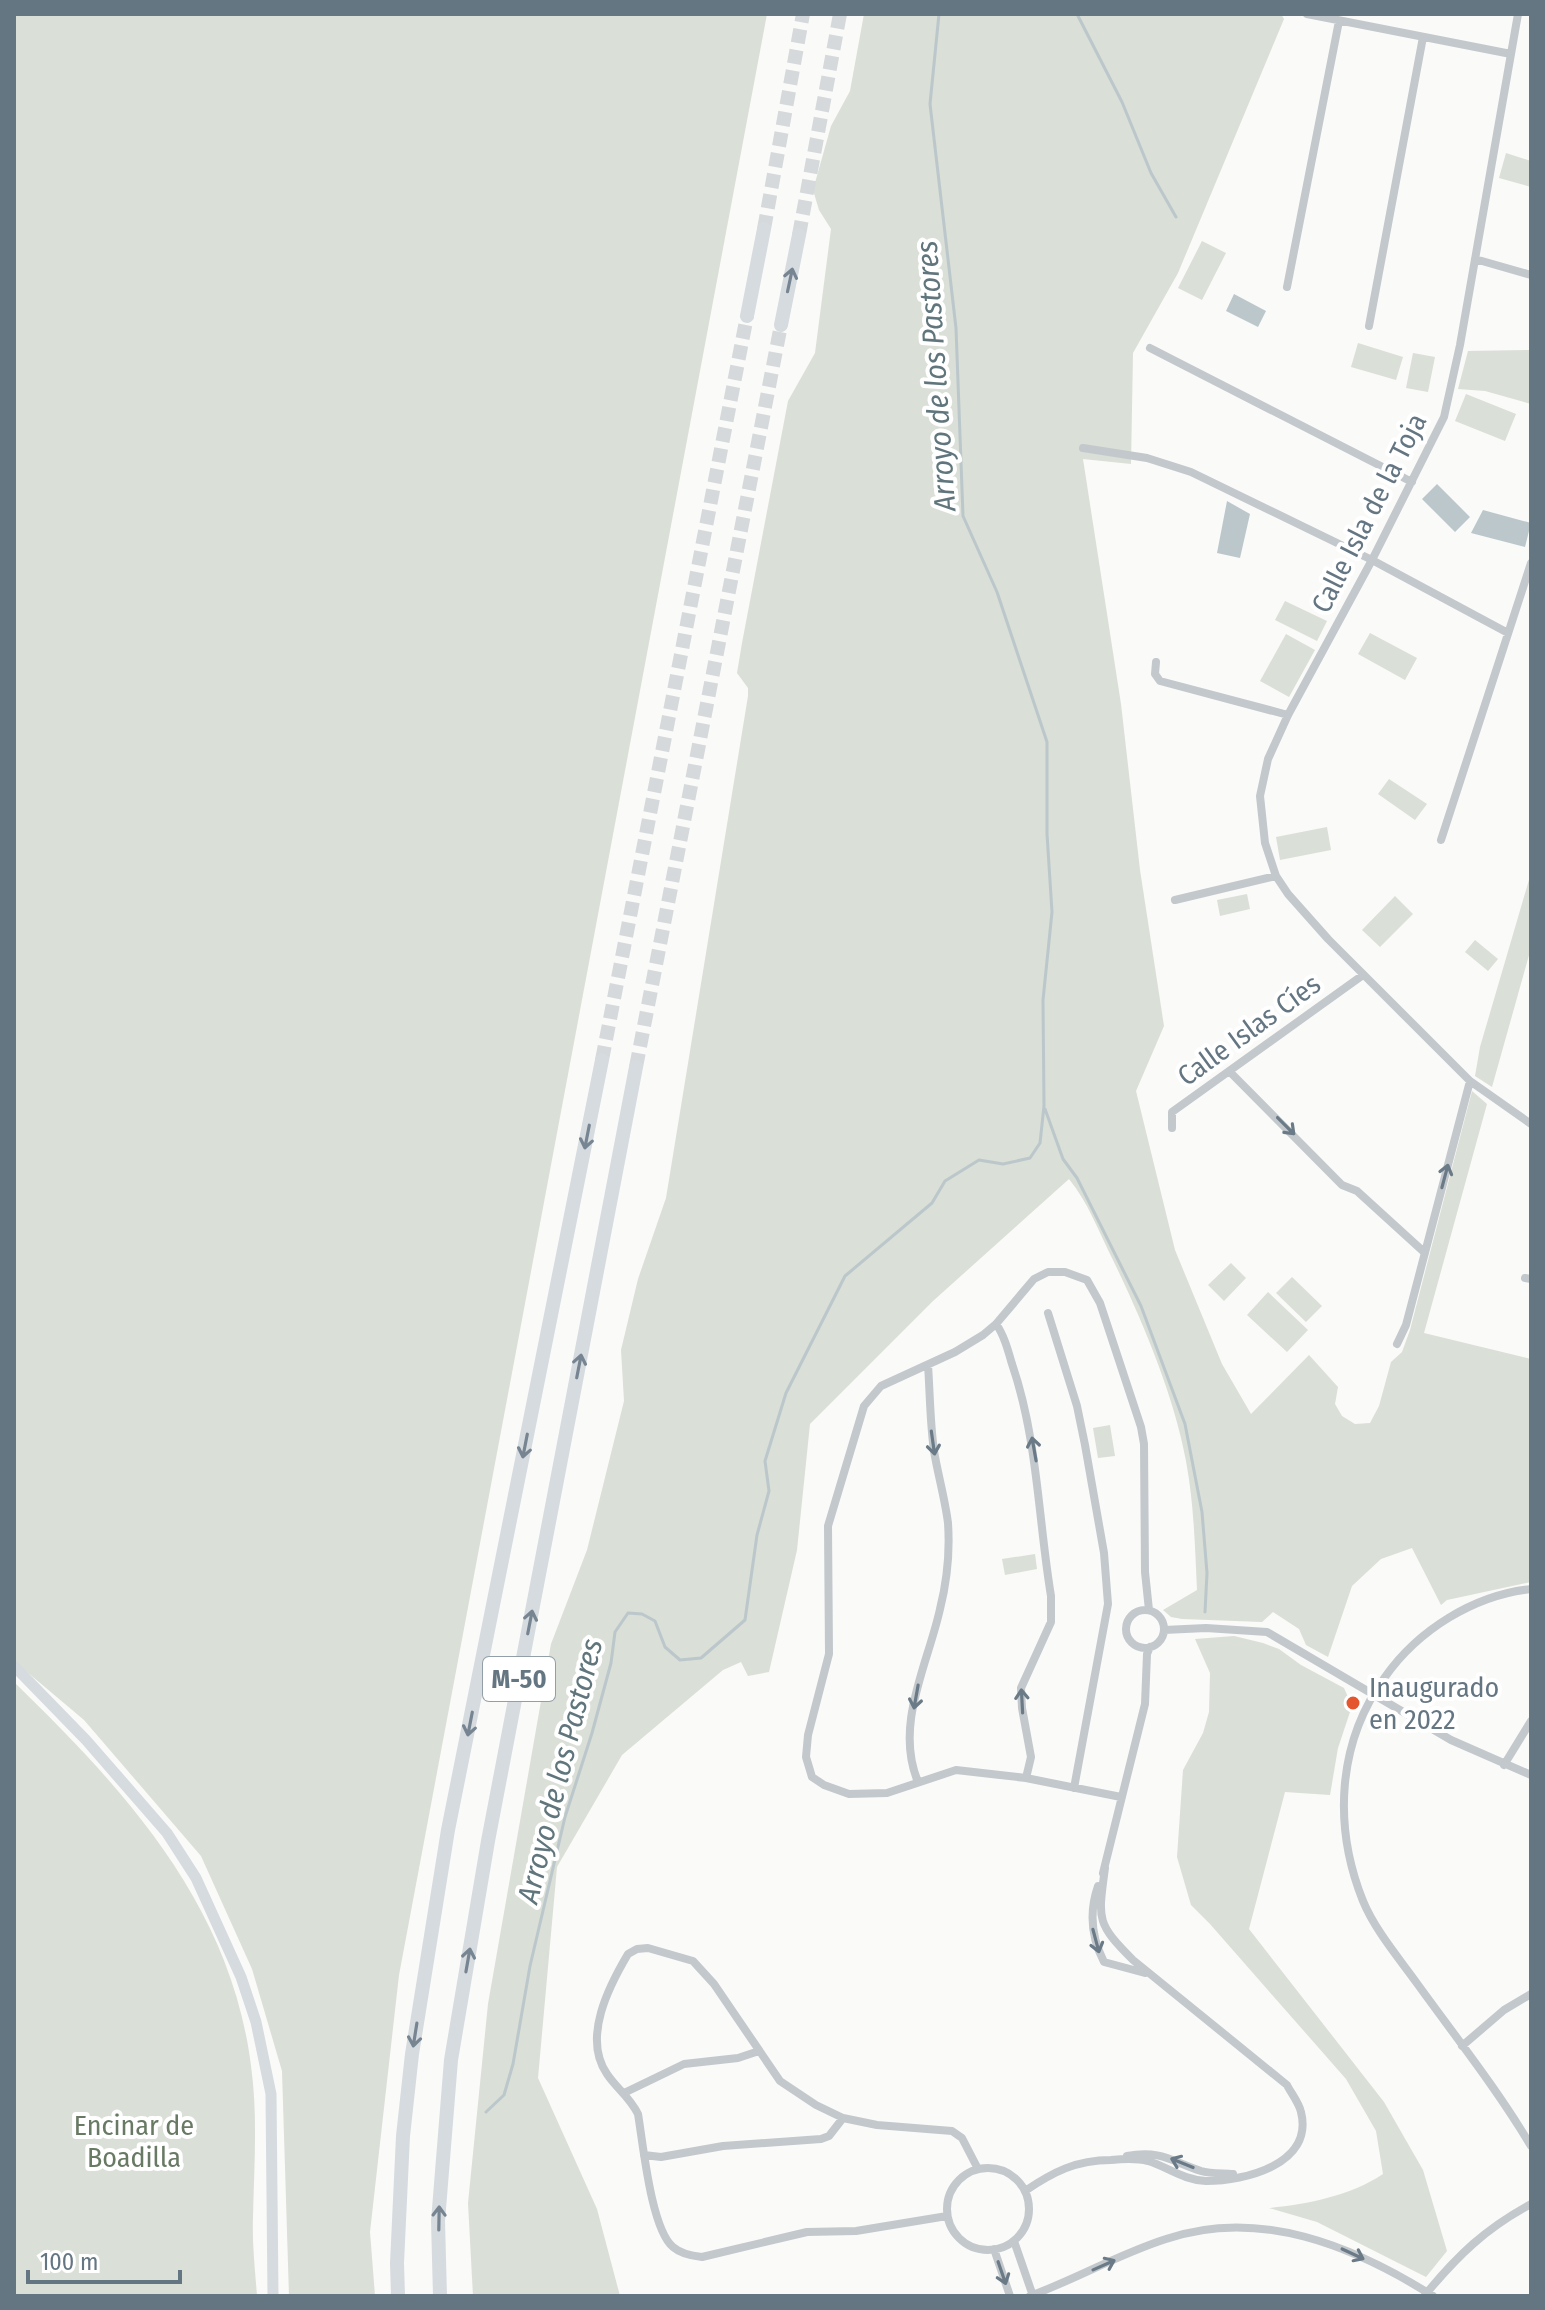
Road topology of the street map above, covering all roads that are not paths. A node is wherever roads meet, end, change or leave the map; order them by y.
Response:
1 (1307, 14) edge
2 (1518, 14) edge
3 (1339, 21) junction
4 (1423, 37) junction
5 (1511, 54) junction
6 (764, 229) tunnel mouth
7 (799, 235) tunnel mouth
8 (1475, 259) junction
9 (1531, 275) edge
10 (1287, 287) dead end
11 (747, 316) tunnel mouth
12 (781, 325) tunnel mouth
13 (1369, 326) dead end
14 (1150, 348) dead end
15 (1083, 448) dead end
16 (1412, 482) junction
17 (1372, 560) junction
18 (1531, 563) edge
19 (1508, 633) junction
20 (1156, 662) dead end
21 (1288, 715) junction
22 (1441, 840) dead end
23 (1276, 876) junction
24 (1175, 900) dead end
25 (1363, 975) junction
26 (602, 1060) tunnel mouth
27 (636, 1067) tunnel mouth
28 (1230, 1072) junction
29 (1470, 1081) junction
30 (1531, 1124) edge
31 (1172, 1128) dead end
32 (1424, 1252) junction
33 (1048, 1313) dead end
34 (996, 1324) junction
35 (1397, 1344) dead end
36 (928, 1365) junction
37 (1531, 1589) edge
38 (1149, 1610) junction
39 (1164, 1630) junction
40 (1150, 1647) junction
41 (14, 1666) edge
42 (1372, 1693) junction
43 (1531, 1721) edge
44 (1504, 1765) junction
45 (1531, 1775) edge
46 (1026, 1778) junction
47 (918, 1782) junction
48 (1074, 1788) junction
49 (1121, 1797) junction
50 (1105, 1868) junction
51 (1153, 1977) junction
52 (1531, 1994) edge
53 (1462, 2046) junction
54 (759, 2051) junction
55 (624, 2093) junction
56 (843, 2118) junction
57 (1531, 2146) edge
58 (644, 2155) junction
59 (978, 2169) junction
60 (1025, 2191) junction
61 (1531, 2204) edge
62 (947, 2216) junction
63 (1014, 2241) junction
64 (994, 2249) junction
65 (1428, 2295) edge
66 (273, 2296) edge
67 (398, 2296) edge
68 (440, 2296) edge
69 (1010, 2296) edge
70 (1032, 2296) edge

1 - 3 street
2 - 5 street, Calle Isla de la Toja
3 - 4 street
3 - 10 street
4 - 5 street
4 - 13 street
5 - 8 street, Calle Isla de la Toja
6 - 11 highway
12 -> 7 highway
8 - 9 street
8 - 16 street, Calle Isla de la Toja
14 - 16 street
15 - 17 street
16 - 17 street, Calle Isla de la Toja
17 - 19 street
17 - 21 street, Calle Isla de la Toja
18 - 19 street
19 - 22 street
20 - 21 street
21 - 23 street, Calle Isla de la Toja
23 - 24 street
23 - 25 street, Calle Isla de la Toja
25 - 28 street, Calle Islas Cíes
25 - 29 street, Calle Isla de la Toja
26 -> 67 highway, M-50
68 -> 27 highway, M-50
28 - 31 street, Calle Islas Cíes
28 -> 32 street
29 - 30 street, Calle Isla de la Toja
32 -> 29 street
32 - 35 street
33 - 48 street
34 - 36 street
34 - 38 street
46 -> 34 street
36 -> 47 street
36 - 47 street
37 - 42 street
38 - 39 street
38 - 40 street
39 - 40 street
39 - 42 street
40 - 49 street
41 - 66 street
42 - 44 street
42 - 53 street
43 - 44 street
44 - 45 street
46 - 47 street
46 - 48 street
48 - 49 street
49 - 50 street
50 - 51 street
50 -> 51 street
51 - 60 street
52 - 53 street
53 - 57 street
54 - 55 street
54 - 55 street
54 - 56 street
55 - 58 street
56 - 58 street
56 - 59 street
58 - 62 street
59 - 60 street
59 - 62 street
60 - 63 street
61 - 65 street
62 - 64 street
63 - 64 street
63 - 70 street
64 -> 69 street
70 -> 65 street

